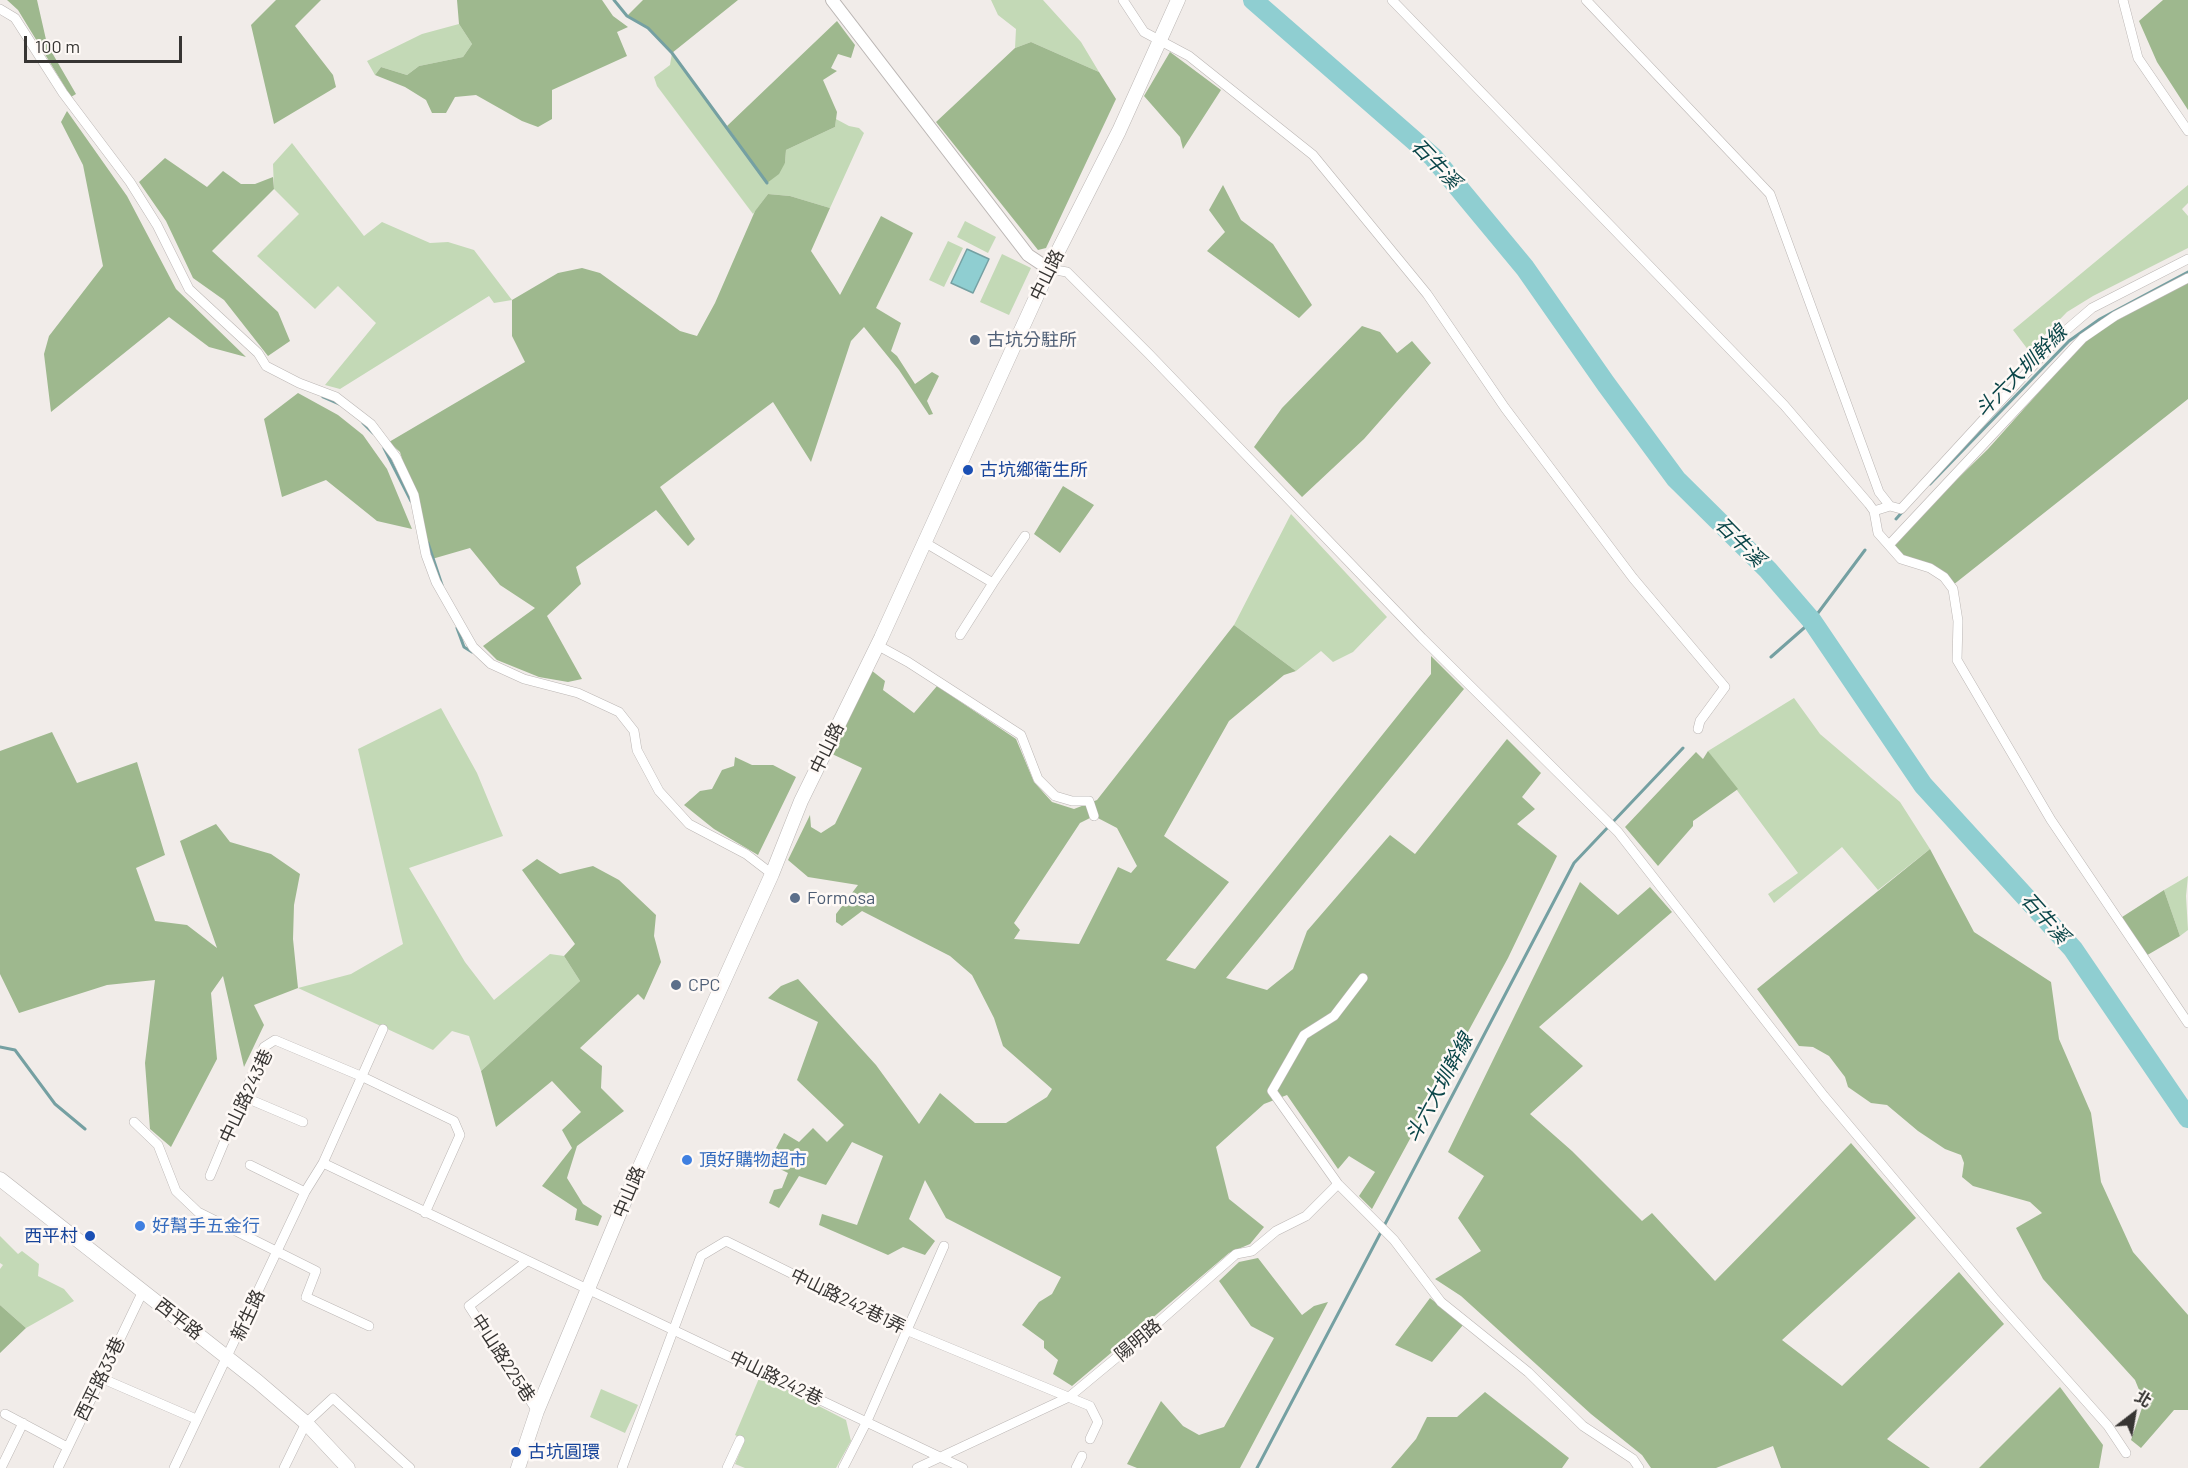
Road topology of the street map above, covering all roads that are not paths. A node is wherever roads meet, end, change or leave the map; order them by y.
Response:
1 (832, 0) edge
2 (1123, 0) edge
3 (1178, 0) edge
4 (1392, 0) edge
5 (1586, 0) edge
6 (2123, 0) edge
7 (0, 9) edge
8 (1159, 39) junction
9 (2188, 131) edge
10 (2188, 259) edge
11 (1049, 268) junction
12 (2188, 279) edge
13 (1890, 506) junction
14 (1874, 514) junction
15 (1025, 536) dead end
16 (924, 542) junction
17 (1889, 545) junction
18 (993, 583) junction
19 (960, 635) dead end
20 (877, 645) junction
21 (1698, 729) dead end
22 (1094, 816) dead end
23 (772, 874) junction
24 (1362, 978) dead end
25 (2188, 1023) edge
26 (383, 1029) dead end
27 (363, 1077) junction
28 (244, 1096) junction
29 (134, 1122) dead end
30 (303, 1122) dead end
31 (323, 1163) junction
32 (250, 1165) dead end
33 (210, 1176) dead end
34 (0, 1179) edge
35 (1338, 1184) junction
36 (305, 1192) junction
37 (425, 1213) junction
38 (944, 1246) dead end
39 (277, 1251) junction
40 (527, 1261) junction
41 (590, 1288) junction
42 (143, 1291) junction
43 (369, 1326) dead end
44 (675, 1328) junction
45 (906, 1330) junction
46 (228, 1357) junction
47 (100, 1378) junction
48 (1069, 1397) junction
49 (537, 1411) junction
50 (5, 1414) dead end
51 (196, 1419) junction
52 (867, 1421) junction
53 (23, 1423) junction
54 (306, 1423) junction
55 (1090, 1439) dead end
56 (740, 1440) dead end
57 (67, 1447) junction
58 (2126, 1453) dead end
59 (940, 1456) junction
60 (1082, 1456) dead end
61 (1, 1468) edge
62 (58, 1468) edge
63 (174, 1468) edge
64 (284, 1468) edge
65 (348, 1468) edge
66 (410, 1468) edge
67 (518, 1468) edge
68 (622, 1468) edge
69 (727, 1468) edge
70 (843, 1468) edge
71 (917, 1468) edge
72 (963, 1468) edge
73 (1076, 1468) edge
74 (1638, 1468) edge

1 - 11 street
2 - 8 street
3 - 8 main road, 中山路
4 - 14 street
5 - 13 street
6 - 9 street
7 - 23 street
8 - 11 main road, 中山路
8 - 21 street
10 - 13 street
11 - 16 main road, 中山路
11 - 58 street
12 - 17 street
13 - 14 street
14 - 17 street
15 - 18 street
16 - 18 street
16 - 20 main road, 中山路
17 - 25 street
18 - 19 street
20 - 22 street
20 - 23 main road, 中山路
23 - 41 main road, 中山路
24 - 35 street
26 - 27 street
27 - 28 street, 中山路243巷
27 - 31 street
27 - 37 street, 中山路243巷
28 - 30 street
28 - 33 street, 中山路243巷
29 - 39 street
31 - 36 street, 新生路
31 - 37 street
32 - 36 street
34 - 42 main road, 西平路
35 - 48 street, 陽明路
35 - 74 street
36 - 39 street, 新生路
37 - 40 street
38 - 45 street
39 - 43 street
39 - 46 street, 新生路
40 - 41 street
40 - 49 street, 中山路225巷
41 - 44 street, 中山路242巷
41 - 49 main road, 中山路
42 - 46 main road, 西平路
42 - 47 street, 西平路33巷
44 - 45 street, 中山路242巷1弄
44 - 52 street, 中山路242巷
44 - 68 street
45 - 48 street, 中山路242巷1弄
45 - 52 street
46 - 51 street, 新生路
46 - 54 main road, 西平路
47 - 51 street
47 - 57 street, 西平路33巷
48 - 55 street, 中山路242巷1弄
48 - 59 street, 陽明路
49 - 67 main road, 中山路
50 - 53 street
51 - 63 street, 新生路
52 - 59 street, 中山路242巷
52 - 70 street
53 - 57 street
53 - 61 street
54 - 64 street
54 - 65 main road, 西平路
54 - 66 street
56 - 69 street
57 - 62 street, 西平路33巷
59 - 71 street, 陽明路
59 - 72 street, 中山路242巷
60 - 73 street

